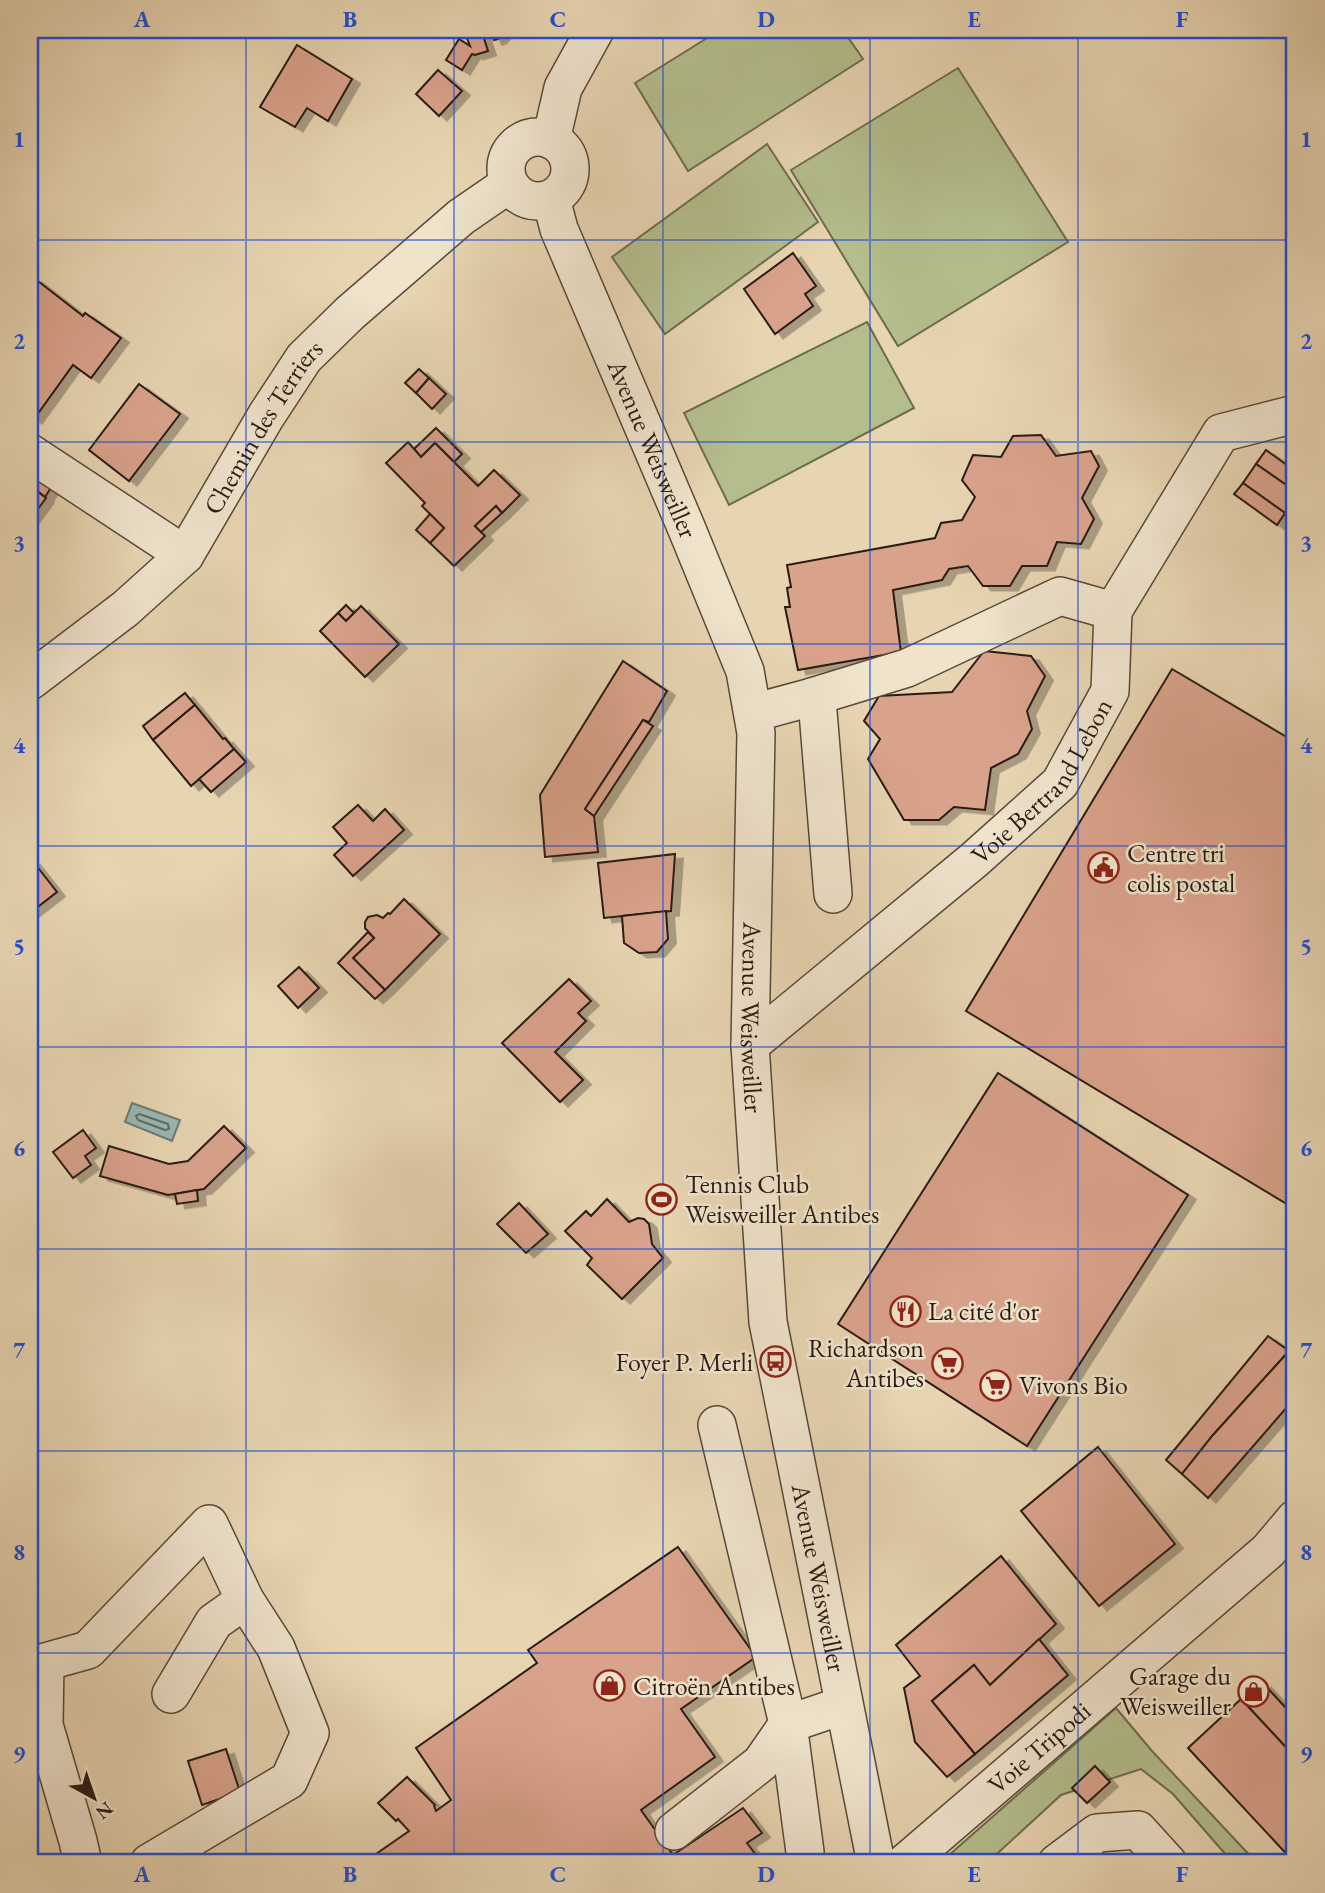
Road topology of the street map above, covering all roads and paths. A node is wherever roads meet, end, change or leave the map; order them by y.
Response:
1 (595, 30) edge
2 (551, 140) junction
3 (509, 184) junction
4 (551, 199) junction
5 (1295, 414) edge
6 (30, 453) edge
7 (184, 555) junction
8 (1113, 611) junction
9 (30, 681) edge
10 (812, 697) junction
11 (753, 713) junction
12 (833, 894) dead end
13 (750, 1045) junction
14 (718, 1425) dead end
15 (1295, 1519) edge
16 (246, 1600) junction
17 (171, 1694) dead end
18 (844, 1705) junction
19 (788, 1724) junction
20 (674, 1831) dead end
21 (805, 1852) dead end
22 (83, 1863) edge
23 (149, 1863) edge
24 (876, 1863) edge
25 (905, 1863) edge
26 (1057, 1863) edge
27 (1168, 1863) edge

1 - 2 street
2 - 3 street
2 - 4 street
3 - 4 street
3 - 7 street, Chemin des Terriers
4 - 11 street, Avenue Weisweiller
5 - 8 street, Voie Bertrand Lebon
6 - 7 street
7 - 9 street, Chemin des Terriers
8 - 10 street
8 - 13 street, Voie Bertrand Lebon
10 - 11 street
10 - 12 street
11 - 13 street, Avenue Weisweiller
13 - 18 street, Avenue Weisweiller
14 - 19 street
15 - 25 street, Voie Tripodi
16 - 17 street
16 - 22 street
16 - 23 street
18 - 19 street
18 - 24 street, Avenue Weisweiller
19 - 20 street
19 - 21 street
26 - 27 street

